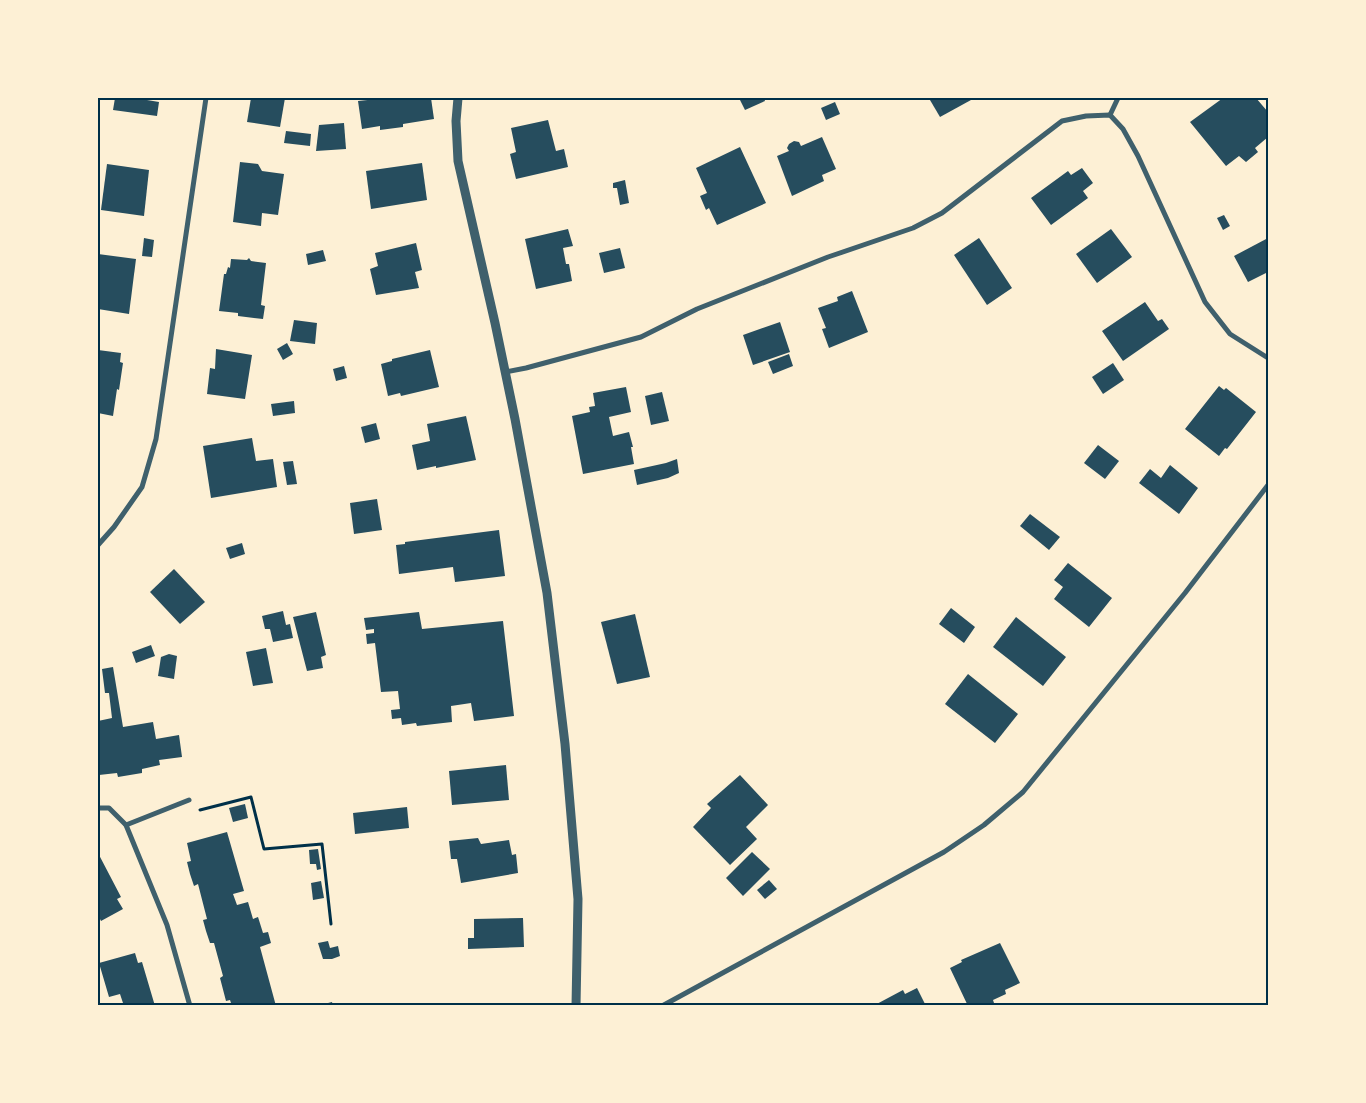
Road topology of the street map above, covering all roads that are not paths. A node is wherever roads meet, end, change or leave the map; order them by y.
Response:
1 (206, 98) edge
2 (458, 98) edge
3 (1118, 98) edge
4 (1110, 115) junction
5 (1268, 358) edge
6 (505, 372) junction
7 (1268, 485) edge
8 (98, 544) edge
9 (189, 800) dead end
10 (98, 808) edge
11 (126, 825) junction
12 (190, 1006) edge
13 (576, 1006) edge
14 (662, 1006) edge

1 - 8 street
2 - 6 street
3 - 4 street
4 - 5 street
4 - 6 street
6 - 13 street
7 - 14 street
9 - 11 street
10 - 11 street
11 - 12 street

